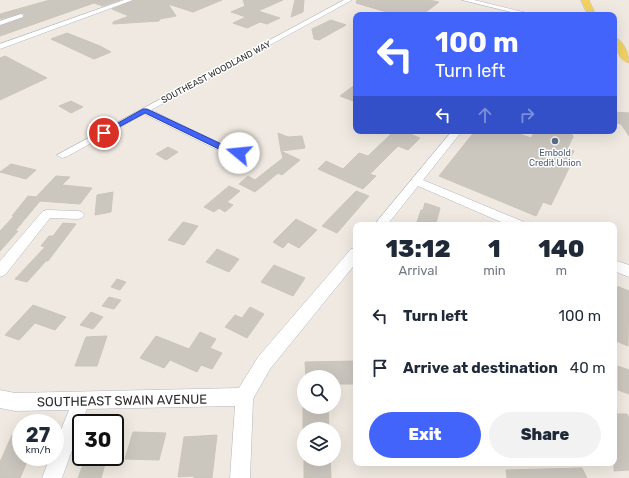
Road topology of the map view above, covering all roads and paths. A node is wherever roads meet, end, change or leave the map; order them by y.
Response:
1 (130, 0) edge
2 (349, 0) edge
3 (465, 0) edge
4 (585, 0) edge
5 (519, 12) edge
6 (591, 12) edge
7 (21, 16) dead end
8 (0, 23) edge
9 (617, 34) edge
10 (626, 36) dead end
11 (617, 44) edge
12 (0, 47) edge
13 (629, 60) edge
14 (145, 111) junction
15 (455, 134) edge
16 (249, 154) dead end
17 (62, 155) dead end
18 (416, 181) junction
19 (78, 215) dead end
20 (382, 222) edge
21 (513, 222) edge
22 (353, 257) edge
23 (617, 266) edge
24 (0, 271) edge
25 (629, 271) edge
26 (244, 397) junction
27 (0, 399) edge
28 (80, 401) junction
29 (52, 478) edge
30 (240, 478) edge

1 - 12 street
2 - 14 street, SOUTHEAST WOODLAND WAY
3 - 5 street
4 - 6 main road
7 - 8 street
9 - 10 main road
11 - 13 main road
14 - 16 street
14 - 17 street, SOUTHEAST WOODLAND WAY
15 - 18 street
18 - 20 street
18 - 21 street
19 - 24 street
22 - 26 street
23 - 25 street
26 - 28 street, SOUTHEAST SWAIN AVENUE
26 - 30 street
27 - 28 street, SOUTHEAST SWAIN AVENUE
28 - 29 street

